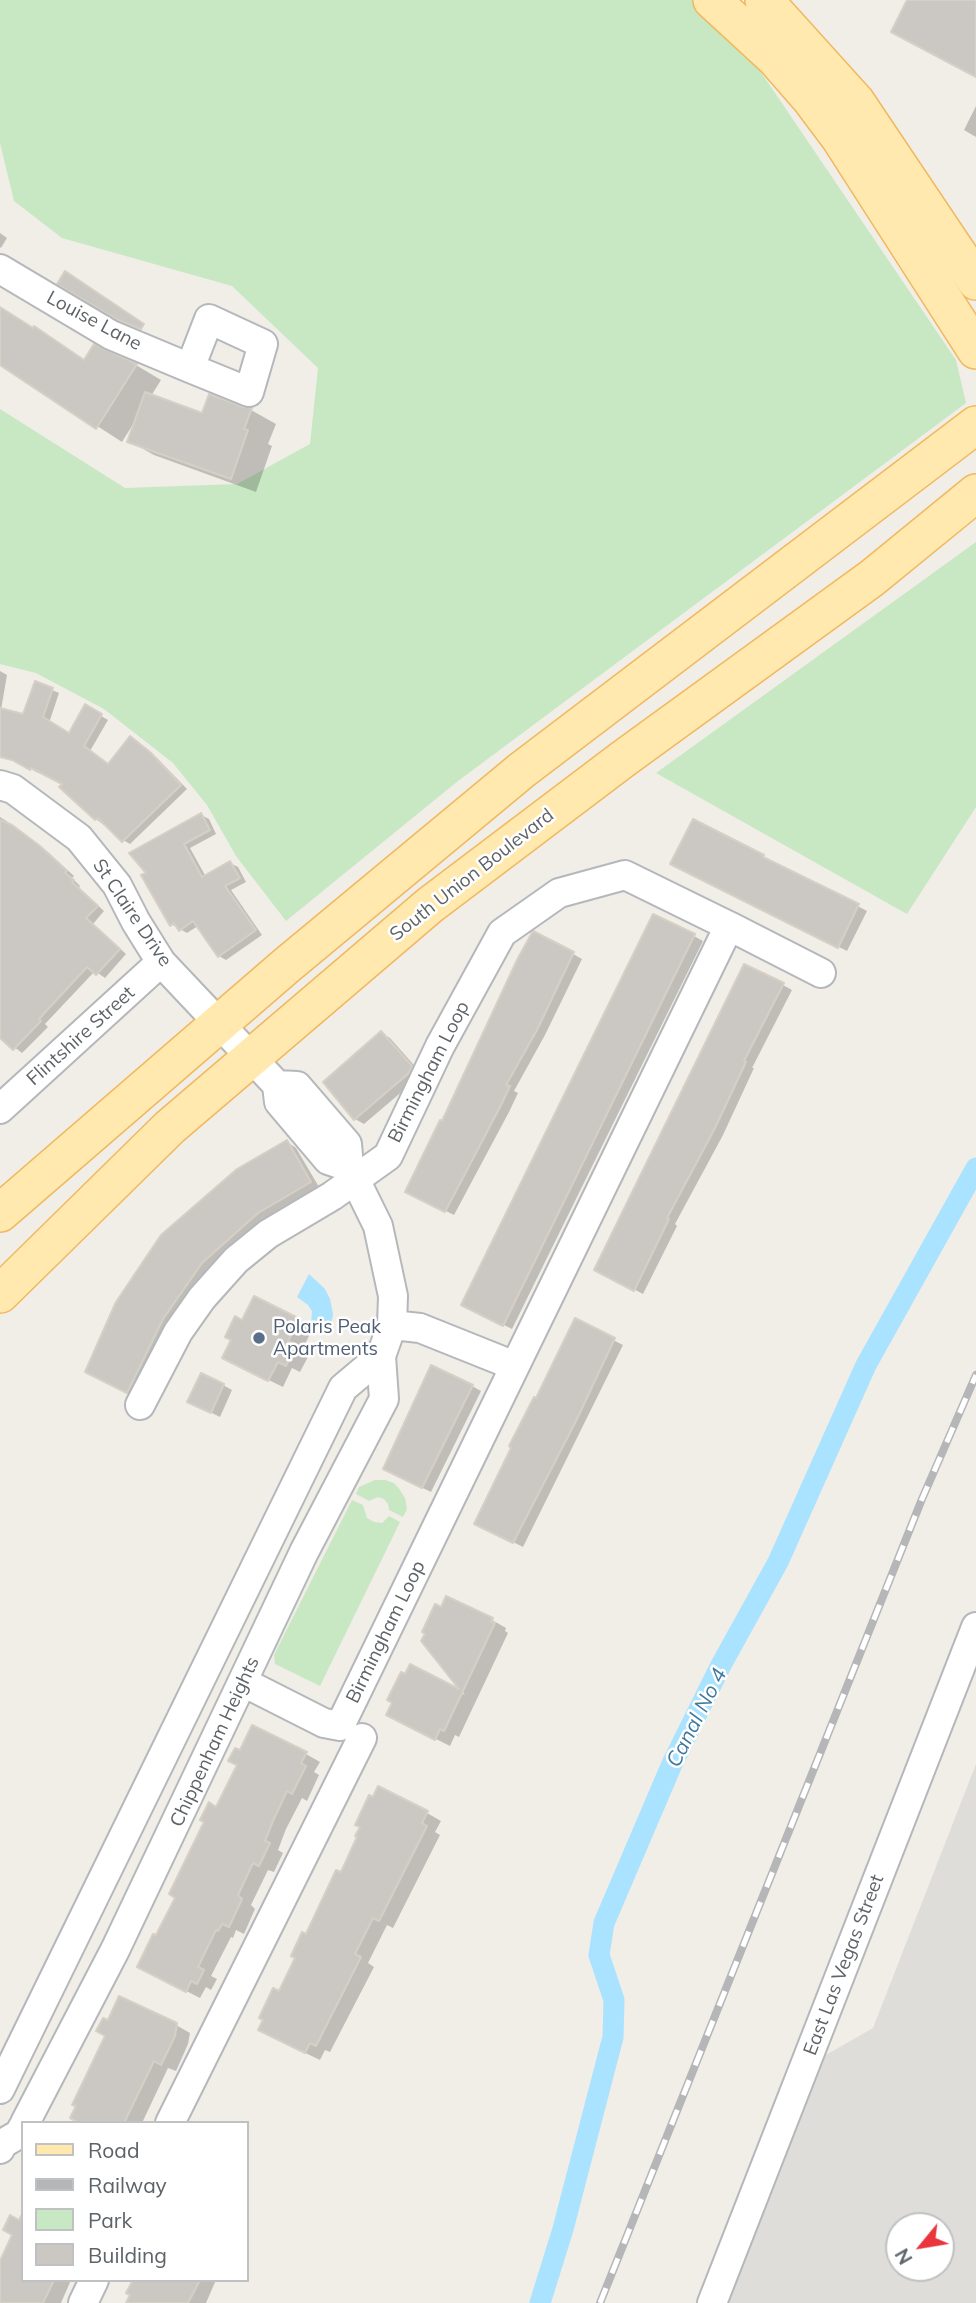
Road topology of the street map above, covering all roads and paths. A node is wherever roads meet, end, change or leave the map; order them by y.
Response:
1 (712, 0) edge
2 (764, 0) edge
3 (0, 269) edge
4 (976, 281) edge
5 (976, 350) edge
6 (190, 368) dead end
7 (976, 425) edge
8 (976, 493) edge
9 (0, 785) edge
10 (729, 926) junction
11 (162, 962) junction
12 (821, 973) dead end
13 (220, 1023) junction
14 (251, 1058) junction
15 (5, 1094) edge
16 (353, 1173) junction
17 (0, 1213) edge
18 (0, 1294) edge
19 (392, 1325) junction
20 (381, 1356) junction
21 (515, 1366) junction
22 (141, 1405) dead end
23 (976, 1627) edge
24 (243, 1682) junction
25 (362, 1738) dead end
26 (0, 2089) edge
27 (21, 2121) edge
28 (171, 2121) edge
29 (93, 2282) edge
30 (83, 2303) edge
31 (712, 2303) edge

1 - 5 main road
2 - 4 main road
3 - 6 street, Louise Lane
7 - 13 main road
8 - 14 main road, South Union Boulevard
9 - 11 street, St Claire Drive
10 - 12 street, Birmingham Loop
10 - 16 street, Birmingham Loop
10 - 21 street, Birmingham Loop
11 - 13 street, St Claire Drive
11 - 15 street, Flintshire Street
13 - 14 street, St Claire Drive
13 - 17 main road
14 - 16 street, Chippenham Heights
14 - 18 main road, South Union Boulevard
16 - 19 street, Chippenham Heights
16 - 22 street, Birmingham Loop
19 - 20 street, Chippenham Heights
19 - 21 street
20 - 24 street, Chippenham Heights
20 - 26 street, Chippenham Heights
21 - 24 street, Birmingham Loop
23 - 31 street, East Las Vegas Street
24 - 27 street, Chippenham Heights
25 - 28 street
29 - 30 street

